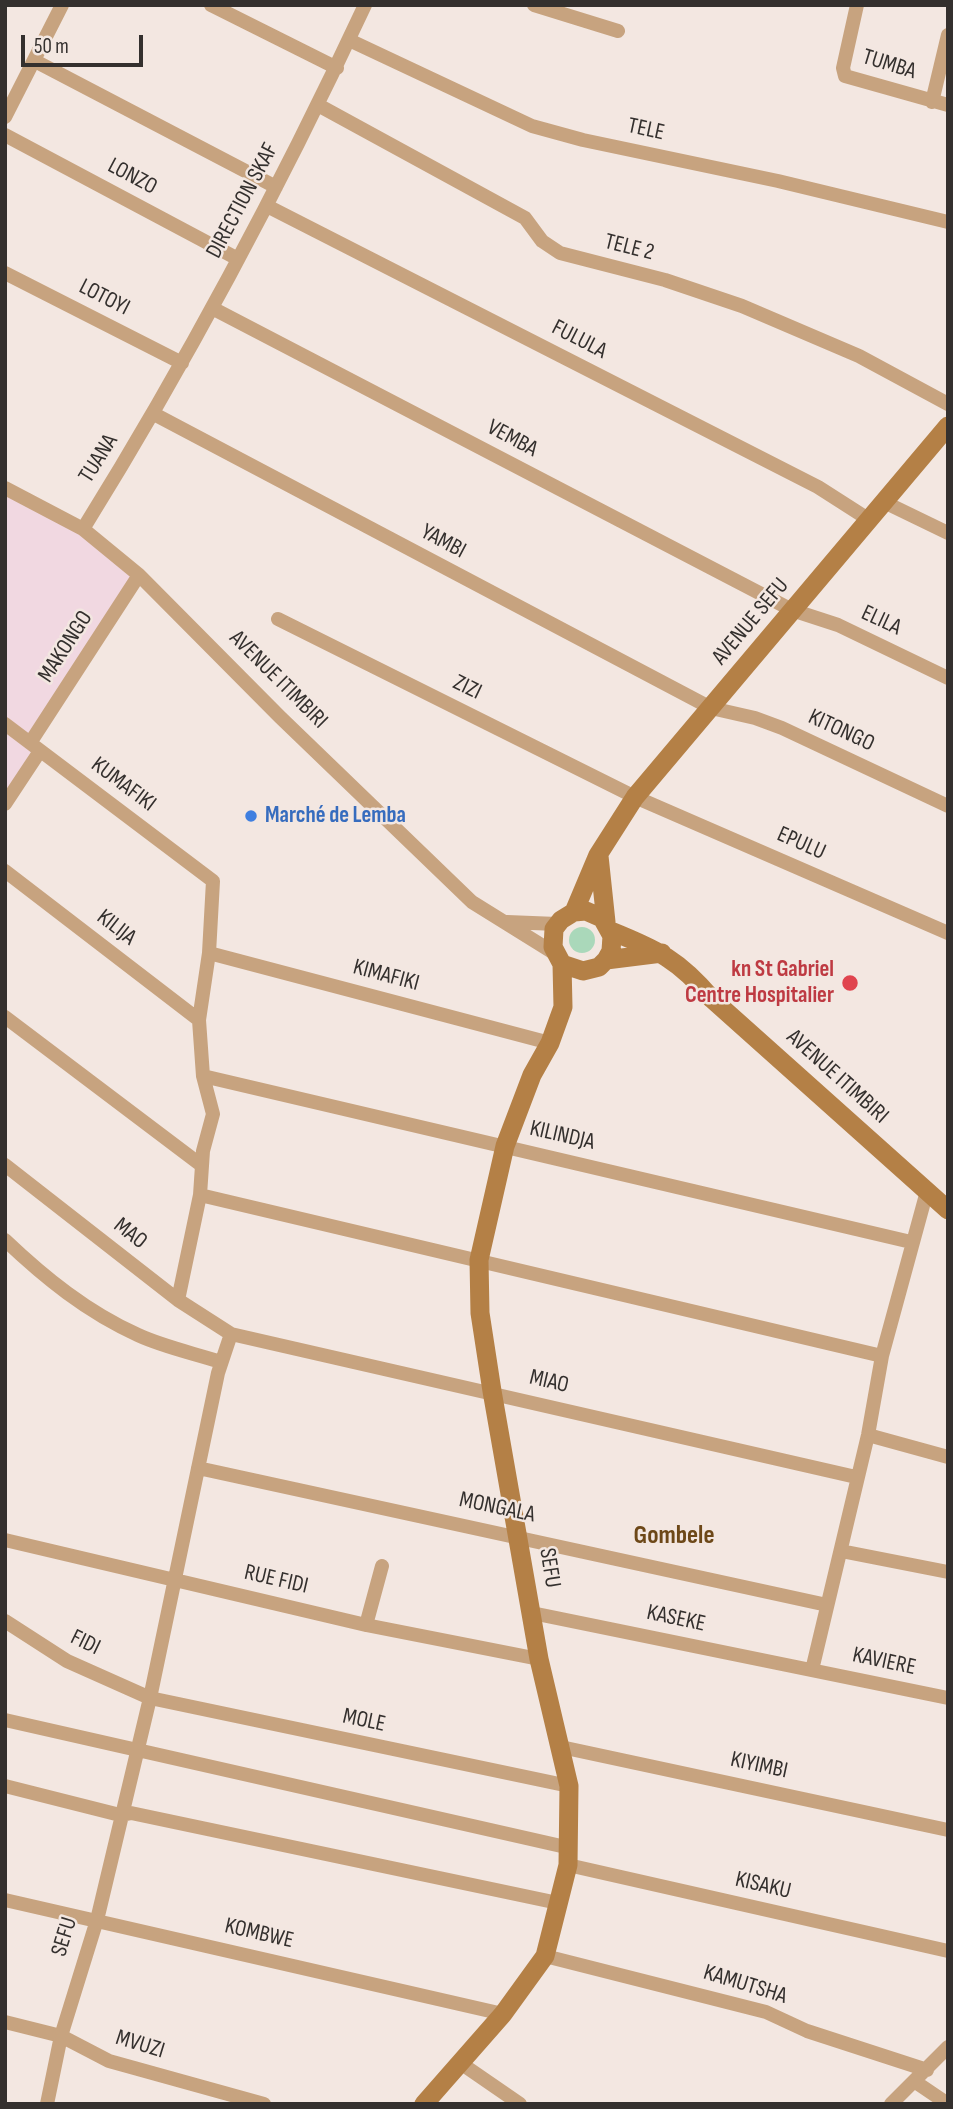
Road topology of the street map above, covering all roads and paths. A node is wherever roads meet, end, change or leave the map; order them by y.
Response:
1 (62, 5) edge
2 (211, 5) edge
3 (365, 5) edge
4 (534, 5) edge
5 (856, 5) edge
6 (618, 31) dead end
7 (948, 36) edge
8 (349, 40) junction
9 (35, 61) junction
10 (337, 68) junction
11 (932, 102) junction
12 (318, 105) junction
13 (948, 106) edge
14 (5, 117) edge
15 (5, 135) edge
16 (276, 187) junction
17 (267, 206) junction
18 (948, 222) edge
19 (238, 259) junction
20 (5, 273) edge
21 (212, 308) junction
22 (183, 363) junction
23 (948, 404) edge
24 (155, 414) junction
25 (948, 426) edge
26 (5, 488) edge
27 (884, 502) junction
28 (868, 519) junction
29 (83, 529) junction
30 (948, 533) edge
31 (139, 575) junction
32 (792, 610) junction
33 (278, 619) dead end
34 (948, 678) edge
35 (712, 708) junction
36 (5, 724) edge
37 (35, 747) junction
38 (635, 797) junction
39 (5, 804) edge
40 (948, 806) edge
41 (598, 855) junction
42 (5, 871) edge
43 (573, 912) junction
44 (506, 922) junction
45 (557, 924) junction
46 (608, 927) junction
47 (948, 933) edge
48 (209, 953) junction
49 (663, 953) junction
50 (558, 958) junction
51 (606, 960) junction
52 (589, 971) junction
53 (563, 1007) junction
54 (5, 1017) edge
55 (199, 1020) junction
56 (551, 1043) junction
57 (203, 1076) junction
58 (505, 1146) junction
59 (201, 1165) junction
60 (5, 1166) edge
61 (927, 1191) junction
62 (200, 1195) junction
63 (948, 1210) edge
64 (5, 1240) edge
65 (911, 1241) junction
66 (479, 1260) junction
67 (178, 1300) junction
68 (231, 1334) junction
69 (882, 1356) junction
70 (221, 1362) junction
71 (492, 1391) junction
72 (868, 1435) junction
73 (948, 1457) edge
74 (198, 1468) junction
75 (856, 1477) junction
76 (519, 1536) junction
77 (5, 1540) edge
78 (841, 1551) junction
79 (382, 1566) dead end
80 (948, 1572) edge
81 (175, 1580) junction
82 (827, 1605) junction
83 (532, 1613) junction
84 (5, 1620) edge
85 (366, 1625) junction
86 (538, 1659) junction
87 (812, 1670) junction
88 (150, 1698) junction
89 (948, 1698) edge
90 (5, 1720) edge
91 (561, 1747) junction
92 (135, 1752) junction
93 (5, 1786) edge
94 (569, 1786) junction
95 (120, 1815) junction
96 (948, 1830) edge
97 (569, 1857) junction
98 (5, 1900) edge
99 (558, 1903) junction
100 (97, 1920) junction
101 (948, 1951) edge
102 (545, 1956) junction
103 (503, 2014) junction
104 (5, 2022) edge
105 (61, 2036) junction
106 (948, 2047) edge
107 (458, 2062) junction
108 (927, 2070) junction
109 (914, 2081) junction
110 (47, 2104) edge
111 (264, 2104) edge
112 (424, 2104) edge
113 (520, 2104) edge
114 (891, 2104) edge
115 (948, 2104) edge

1 - 9 street
2 - 10 street
3 - 8 street, DIRECTION SKAF
4 - 6 street
5 - 11 street, TUMBA
7 - 11 street
8 - 10 street, DIRECTION SKAF
8 - 18 street, TELE
9 - 14 street
9 - 16 street
10 - 12 street, DIRECTION SKAF
11 - 13 street, TUMBA
12 - 16 street, DIRECTION SKAF
12 - 23 street, TELE 2
15 - 19 street, LONZO
16 - 17 street, DIRECTION SKAF
17 - 19 street, DIRECTION SKAF
17 - 28 street, FULULA
19 - 21 street, DIRECTION SKAF
20 - 22 street, LOTOYI
21 - 22 street, DIRECTION SKAF
21 - 32 street, VEMBA
22 - 24 street, DIRECTION SKAF
24 - 29 street, TUANA
24 - 35 street, YAMBI
25 - 27 main road, AVENUE SEFU
26 - 29 street, AVENUE ITIMBIRI
27 - 28 main road, AVENUE SEFU
27 - 30 street
28 - 32 main road, AVENUE SEFU
29 - 31 street, AVENUE ITIMBIRI
31 - 37 street, MAKONGO
31 - 44 street, AVENUE ITIMBIRI
32 - 34 street, ELILA
32 - 35 main road, AVENUE SEFU
33 - 38 street, ZIZI
35 - 38 main road, AVENUE SEFU
35 - 40 street, KITONGO
36 - 37 street, KUMAFIKI
37 - 39 street, MAKONGO
37 - 48 street, KUMAFIKI
38 - 41 main road, AVENUE SEFU
38 - 47 street, EPULU
41 - 43 main road, AVENUE SEFU
41 - 46 main road
42 - 55 street, KILIJA
43 - 45 main road
43 - 46 main road
44 - 45 street
44 - 50 street, AVENUE ITIMBIRI
45 - 50 main road
46 - 49 main road, AVENUE ITIMBIRI
46 - 51 main road
48 - 55 street
48 - 56 street, KIMAFIKI
49 - 51 main road
49 - 61 main road, AVENUE ITIMBIRI
50 - 52 main road
50 - 53 main road
51 - 52 main road
52 - 53 main road
53 - 56 main road, SEFU
54 - 59 street
55 - 57 street
56 - 58 main road, SEFU
57 - 58 street, KILINDJA
57 - 59 street
58 - 65 street, KILINDJA
58 - 66 main road, SEFU
59 - 62 street
60 - 67 street, MAO
61 - 63 main road, AVENUE ITIMBIRI
61 - 65 street
62 - 66 street
62 - 67 street
64 - 70 street
65 - 69 street
66 - 69 street
66 - 71 main road, SEFU
67 - 68 street, MAO
68 - 70 street, SEFU
68 - 71 street, MIAO
69 - 72 street
70 - 74 street, SEFU
71 - 75 street, MIAO
71 - 76 main road, SEFU
72 - 73 street
72 - 75 street
74 - 76 street, MONGALA
74 - 81 street, SEFU
75 - 78 street
76 - 82 street, MONGALA
76 - 83 main road, SEFU
77 - 81 street, RUE FIDI
78 - 80 street
78 - 82 street
79 - 85 street
81 - 85 street, RUE FIDI
81 - 88 street, SEFU
82 - 87 street
83 - 86 main road, SEFU
83 - 87 street, KASEKE
84 - 88 street, FIDI
85 - 86 street, RUE FIDI
86 - 91 main road, SEFU
87 - 89 street, KAVIERE
88 - 92 street, SEFU
88 - 94 street, MOLE
90 - 92 street, KISAKU
91 - 94 main road, SEFU
91 - 96 street, KIYIMBI
92 - 95 street, SEFU
92 - 97 street, KISAKU
93 - 95 street
94 - 97 main road, SEFU
95 - 99 street
95 - 100 street, SEFU
97 - 99 main road, SEFU
97 - 101 street, KISAKU
98 - 100 street, KOMBWE
99 - 102 main road, SEFU
100 - 103 street, KOMBWE
100 - 105 street, SEFU
102 - 103 main road, SEFU
102 - 108 street, KAMUTSHA
103 - 107 main road, SEFU
104 - 105 street, MVUZI
105 - 110 street, SEFU
105 - 111 street, MVUZI
106 - 108 street
107 - 112 main road, SEFU
107 - 113 street
108 - 109 street
109 - 114 street
109 - 115 street

